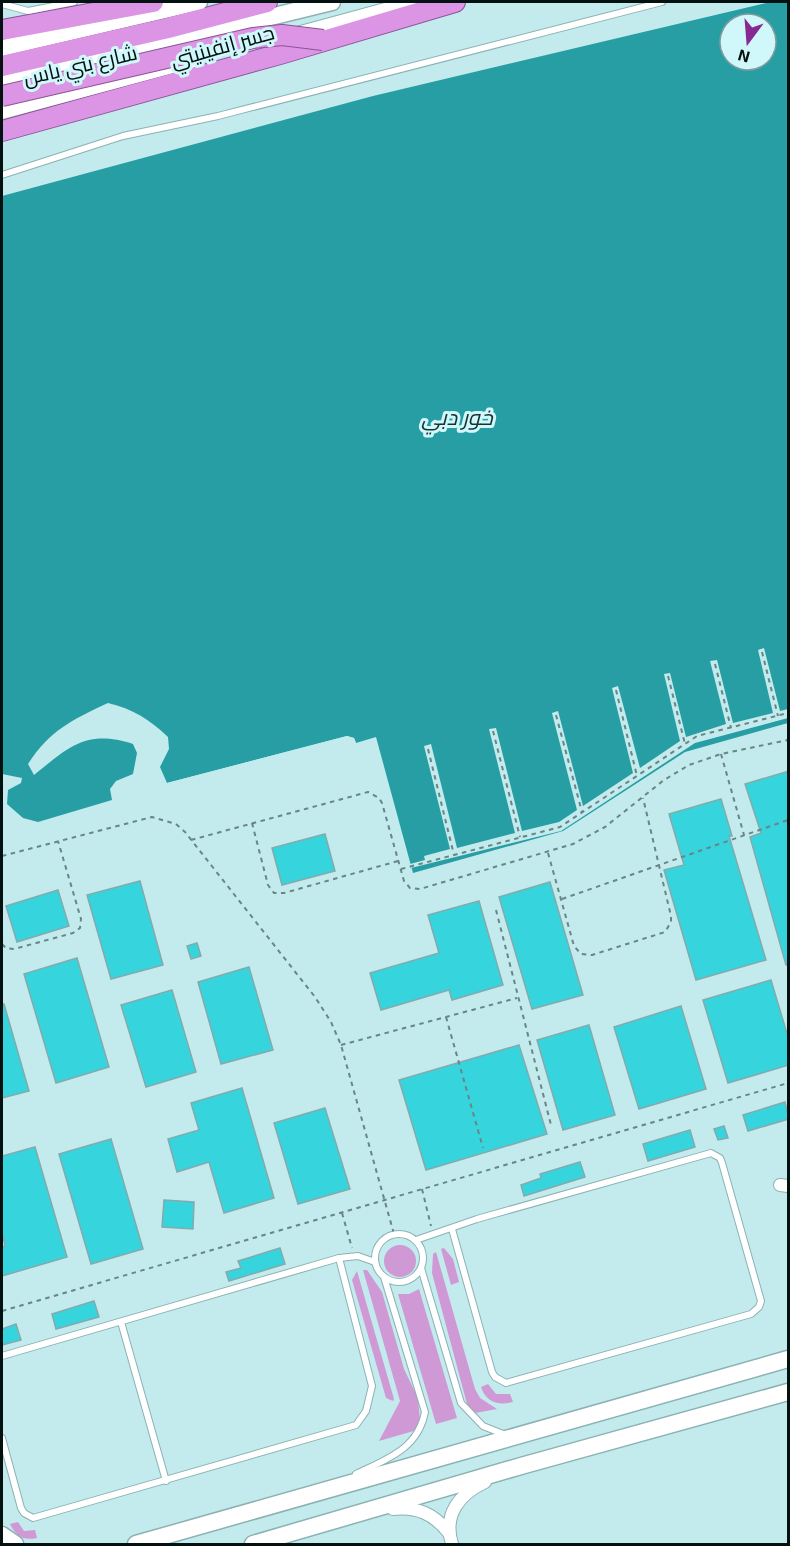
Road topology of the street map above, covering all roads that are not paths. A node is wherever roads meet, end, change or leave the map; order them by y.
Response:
1 (74, 2) edge
2 (153, 2) edge
3 (200, 2) edge
4 (267, 2) edge
5 (332, 2) edge
6 (411, 2) edge
7 (455, 2) edge
8 (662, 2) edge
9 (2, 4) edge
10 (2, 30) edge
11 (2, 39) edge
12 (43, 40) junction
13 (323, 40) junction
14 (2, 48) edge
15 (2, 66) edge
16 (2, 82) edge
17 (2, 96) edge
18 (2, 113) edge
19 (2, 131) edge
20 (2, 175) edge
21 (452, 1229) junction
22 (416, 1240) junction
23 (339, 1258) junction
24 (375, 1262) junction
25 (421, 1268) junction
26 (384, 1277) junction
27 (121, 1322) junction
28 (2, 1356) edge
29 (789, 1359) edge
30 (789, 1392) edge
31 (512, 1437) junction
32 (2, 1438) edge
33 (521, 1466) junction
34 (166, 1481) junction
35 (319, 1491) junction
36 (338, 1519) junction
37 (2, 1536) edge
38 (450, 1539) edge
39 (15, 1545) edge
40 (136, 1545) edge
41 (253, 1545) edge

1 - 9 lane
2 - 10 highway
3 - 12 main road, شارع بني ياس
4 - 15 highway, جسر إنفينيتي
5 - 16 main road, شارع بني ياس
6 - 18 street
7 - 13 highway, جسر إنفينيتي
8 - 20 lane
11 - 12 lane
12 - 14 main road, شارع بني ياس
13 - 17 highway, bridge
13 - 19 highway, جسر إنفينيتي
21 - 21 lane
21 - 22 lane
22 - 24 lane
22 - 25 lane
23 - 24 lane
23 - 27 lane
23 - 34 lane
24 - 26 lane
25 - 26 lane
25 - 31 lane
26 - 35 lane
27 - 28 lane
27 - 34 lane
29 - 31 main road
30 - 33 main road
31 - 35 main road
32 - 34 lane
33 - 36 main road
33 - 38 street
35 - 40 main road
36 - 38 street
36 - 41 main road
37 - 39 main road

